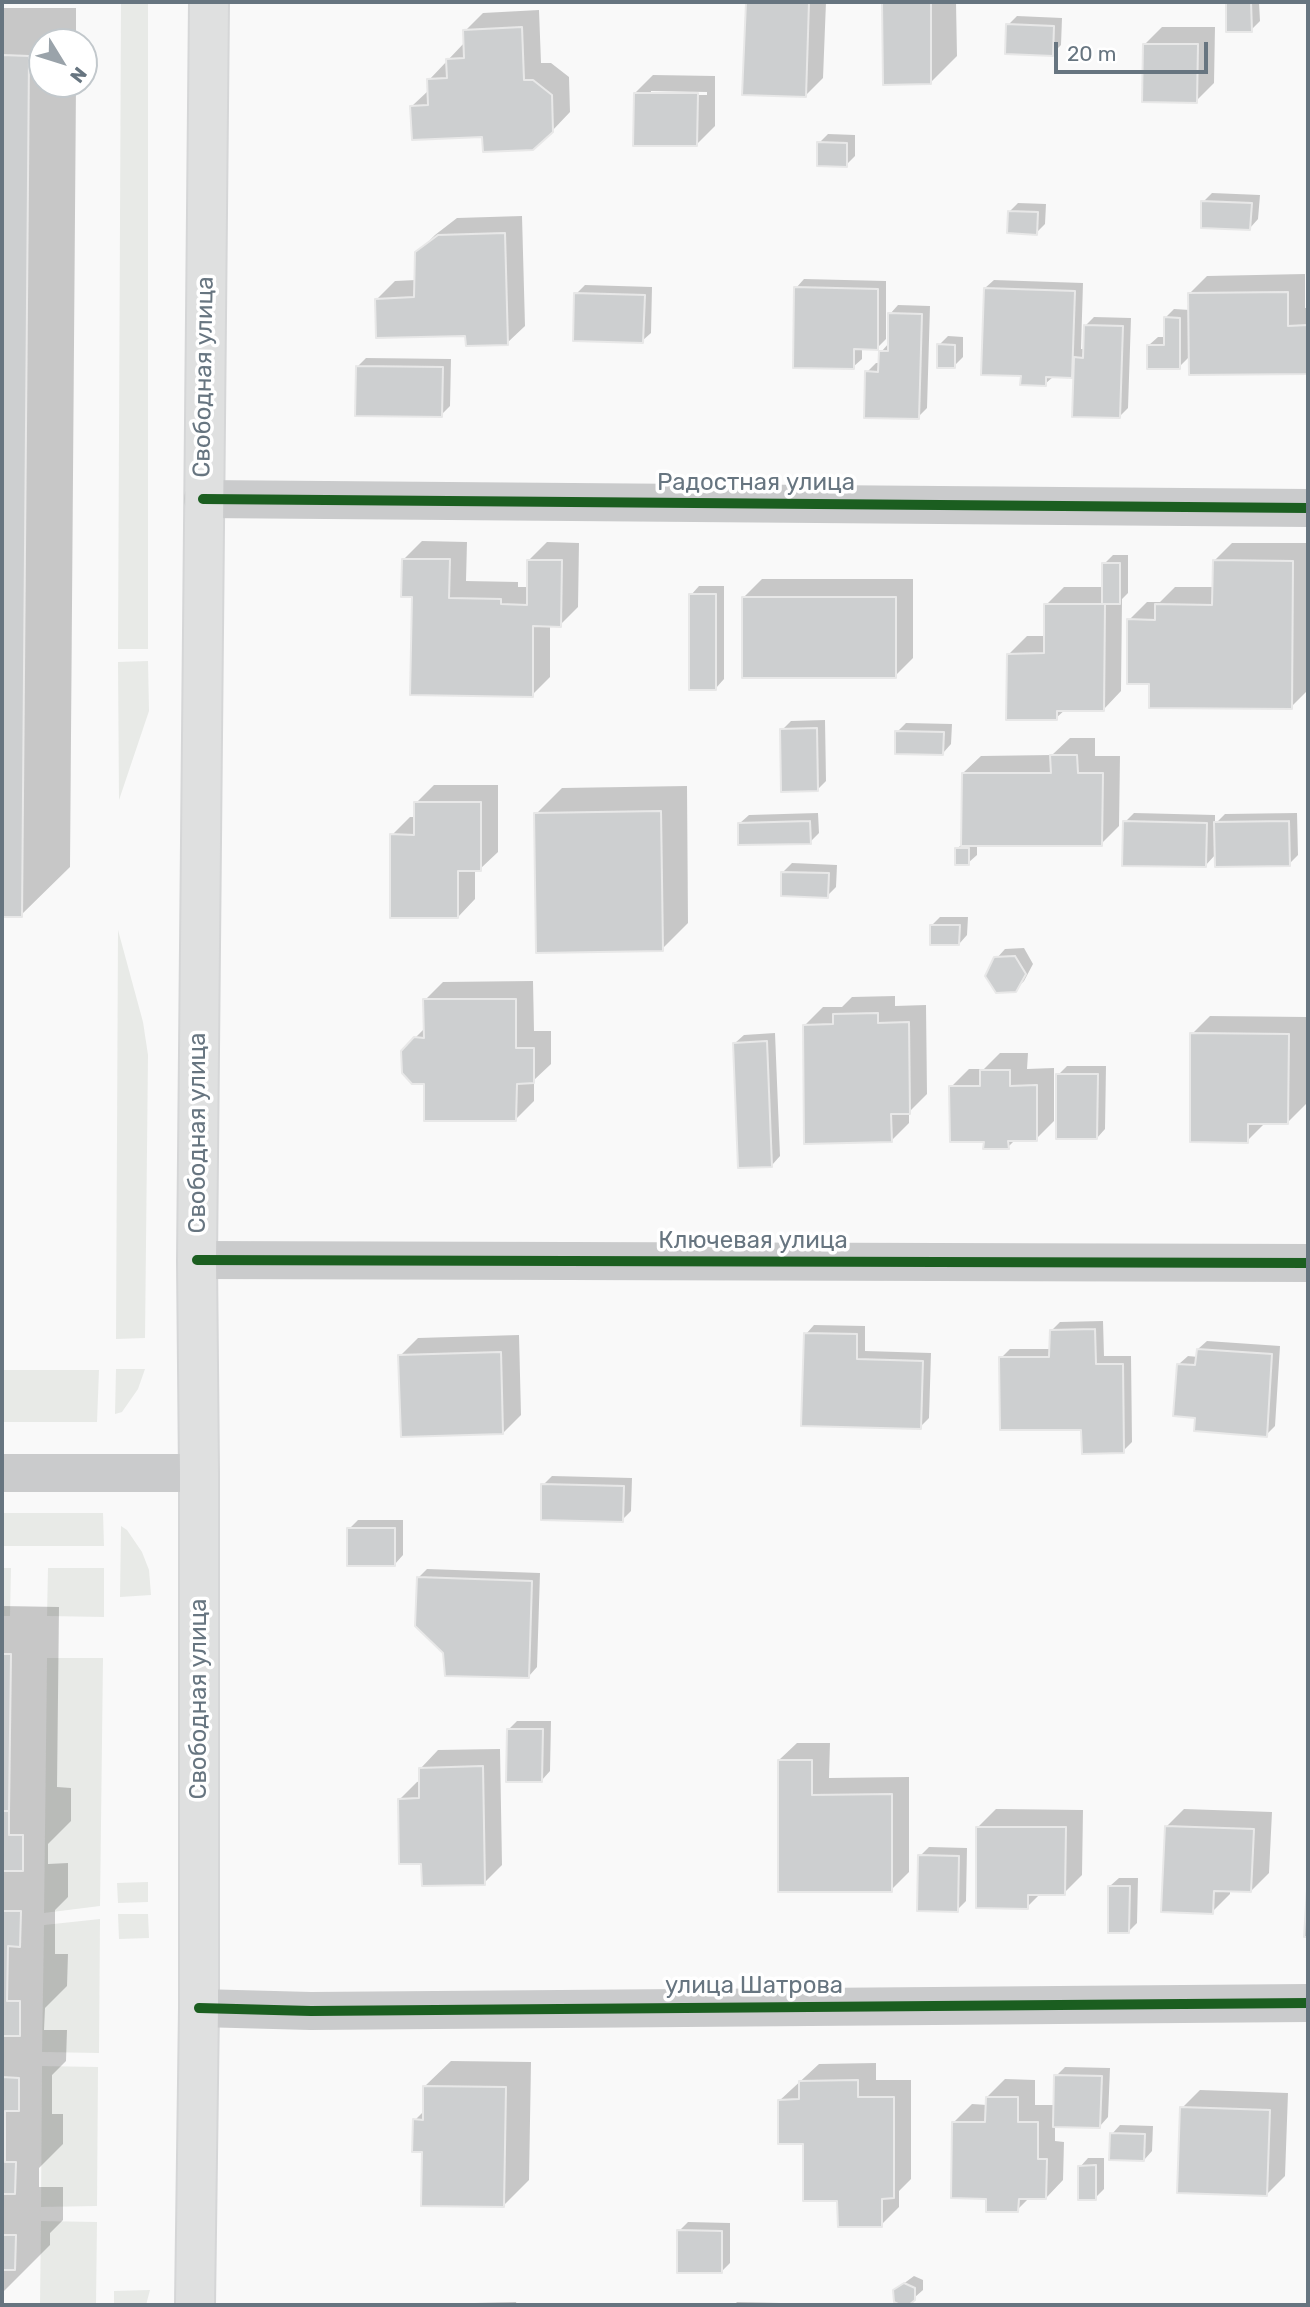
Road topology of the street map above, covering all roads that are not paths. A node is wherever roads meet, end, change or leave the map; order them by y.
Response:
1 (209, 2) edge
2 (203, 499) junction
3 (1308, 508) edge
4 (197, 1259) junction
5 (1308, 1263) edge
6 (2, 1473) edge
7 (200, 1473) junction
8 (1308, 2003) edge
9 (199, 2008) junction
10 (195, 2305) edge

1 - 2 main road, Свободная улица
2 - 3 street, Радостная улица
2 - 4 main road, Свободная улица
4 - 5 street, Ключевая улица
4 - 7 main road, Свободная улица
6 - 7 street
7 - 9 main road, Свободная улица
8 - 9 street, улица Шатрова
9 - 10 main road, Свободная улица

